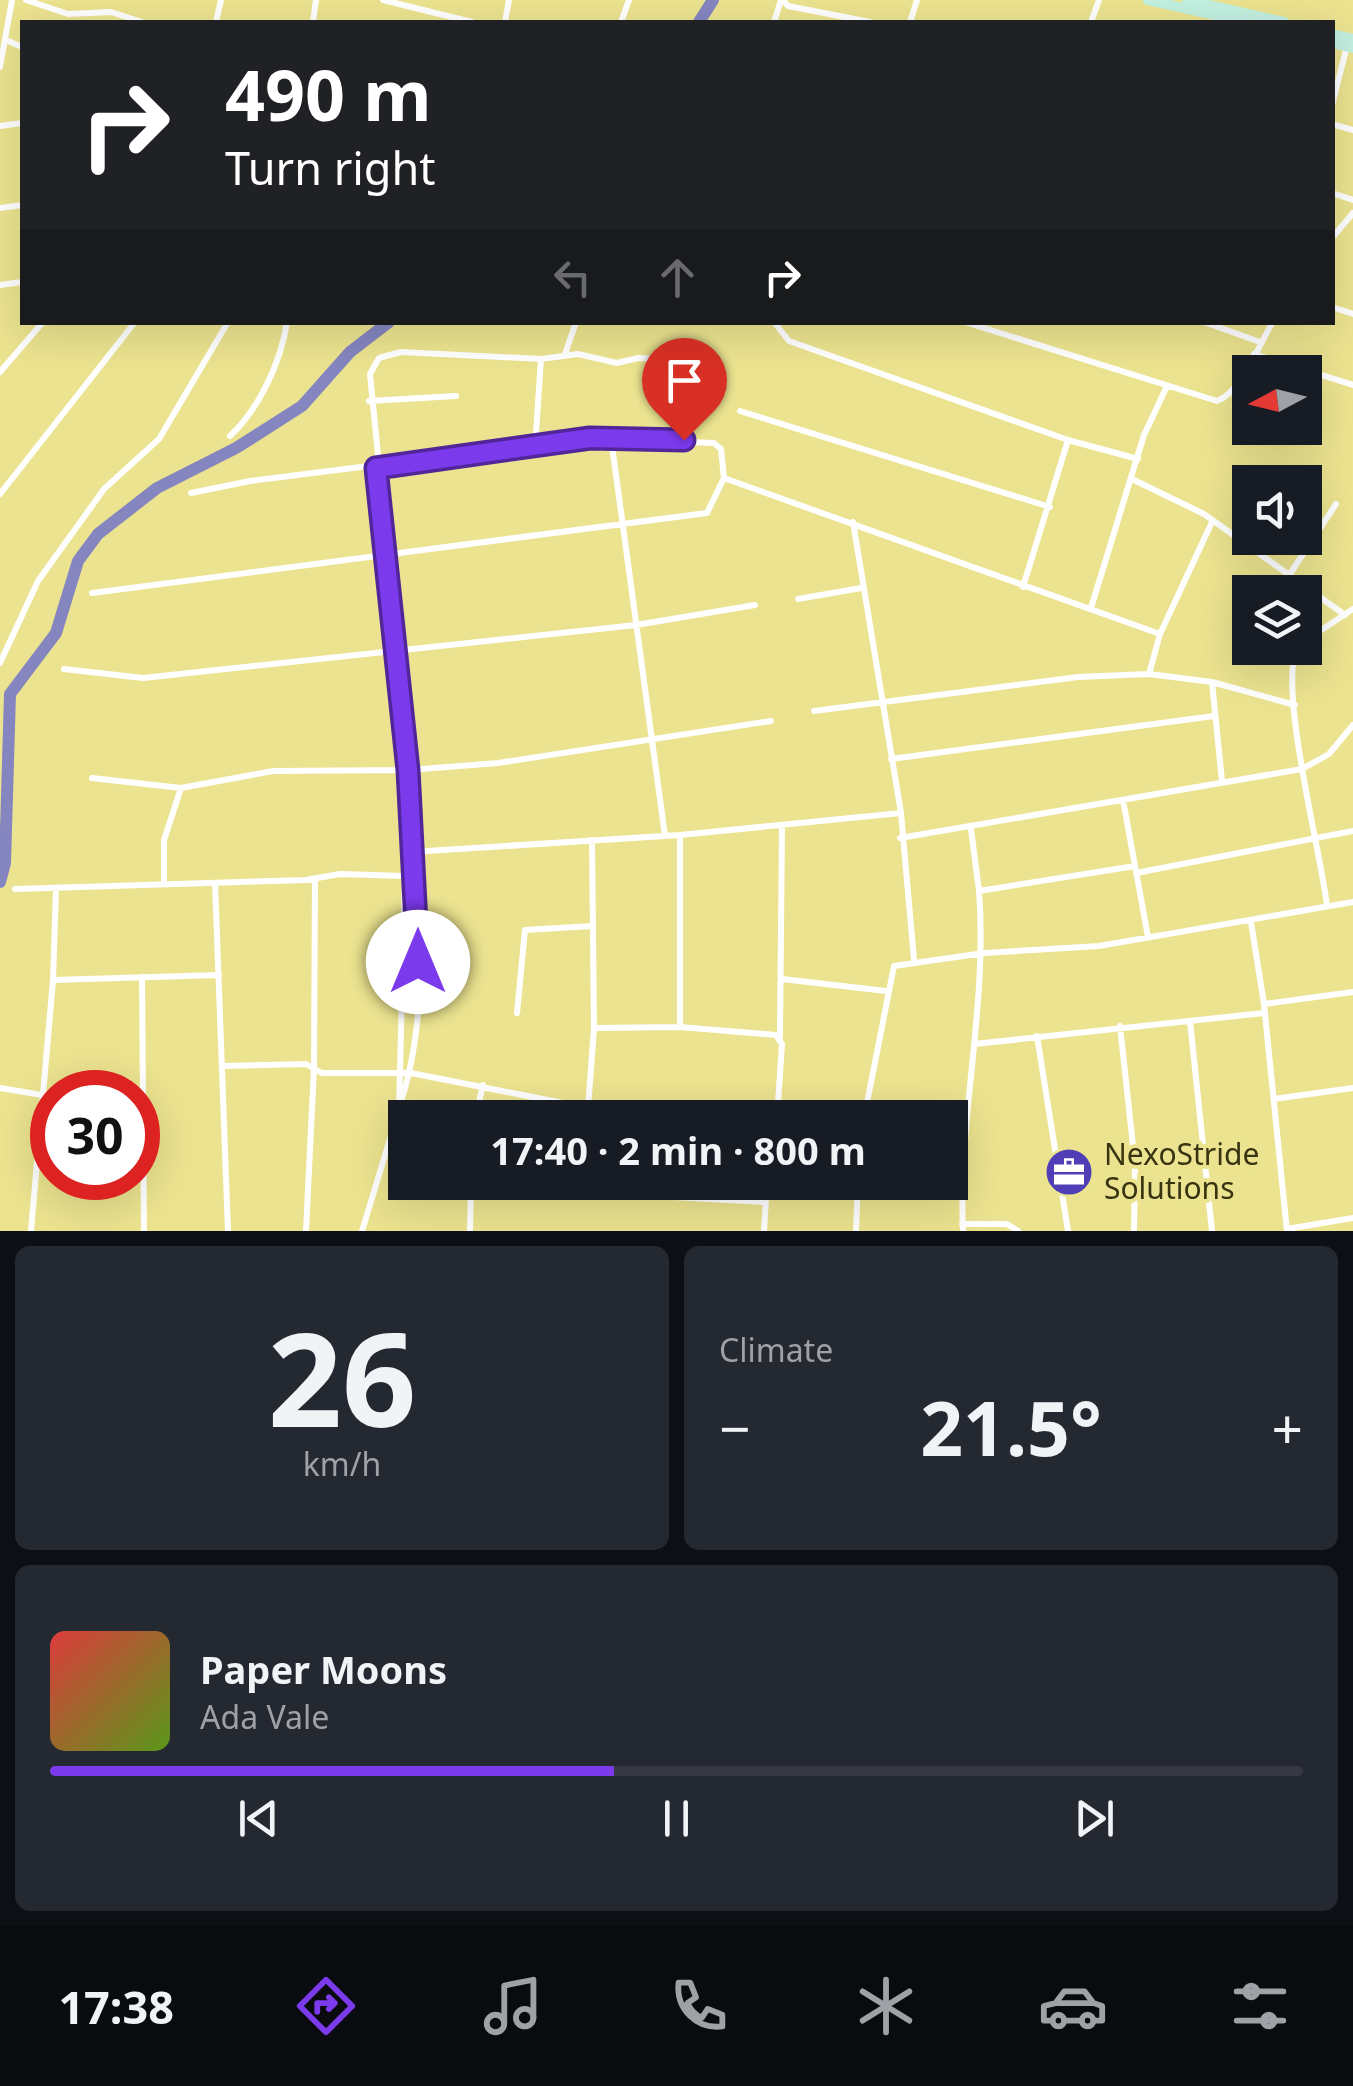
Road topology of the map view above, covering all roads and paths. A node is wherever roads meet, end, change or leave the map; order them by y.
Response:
1 (12, 0) edge
2 (26, 0) edge
3 (384, 0) edge
4 (782, 0) edge
5 (1148, 0) edge
6 (1187, 0) edge
7 (136, 20) edge
8 (464, 20) edge
9 (860, 20) edge
10 (1237, 20) edge
11 (1275, 20) edge
12 (6, 40) junction
13 (1351, 44) edge
14 (20, 47) edge
15 (0, 67) edge
16 (1335, 95) edge
17 (1353, 213) edge
18 (1335, 234) edge
19 (40, 325) edge
20 (133, 325) edge
21 (226, 325) edge
22 (285, 325) edge
23 (575, 325) edge
24 (776, 325) edge
25 (974, 325) edge
26 (1212, 325) edge
27 (1272, 325) edge
28 (1260, 342) junction
29 (566, 354) junction
30 (1254, 354) junction
31 (541, 359) junction
32 (675, 360) dead end
33 (0, 372) edge
34 (1353, 385) edge
35 (1167, 386) junction
36 (456, 396) dead end
37 (369, 401) junction
38 (740, 411) dead end
39 (230, 436) dead end
40 (611, 438) junction
41 (1068, 440) junction
42 (535, 447) junction
43 (1138, 459) junction
44 (376, 468) junction
45 (724, 478) junction
46 (1134, 480) junction
47 (191, 493) dead end
48 (0, 494) edge
49 (1336, 504) dead end
50 (1050, 507) junction
51 (853, 522) junction
52 (1212, 522) junction
53 (622, 527) junction
54 (385, 556) junction
55 (1290, 574) junction
56 (1024, 586) junction
57 (861, 588) junction
58 (92, 592) dead end
59 (798, 599) dead end
60 (755, 605) dead end
61 (1091, 608) junction
62 (1353, 609) edge
63 (1346, 615) junction
64 (636, 624) junction
65 (1322, 630) edge
66 (1160, 634) junction
67 (395, 648) junction
68 (0, 663) edge
69 (1296, 665) edge
70 (64, 669) dead end
71 (1149, 674) junction
72 (1212, 682) junction
73 (881, 704) junction
74 (1295, 705) junction
75 (814, 711) dead end
76 (1214, 716) junction
77 (771, 721) dead end
78 (1353, 725) edge
79 (652, 738) junction
80 (891, 758) junction
81 (1302, 769) junction
82 (408, 770) junction
83 (92, 778) dead end
84 (1222, 780) junction
85 (181, 788) junction
86 (1123, 800) junction
87 (901, 814) junction
88 (782, 825) junction
89 (971, 828) junction
90 (1353, 831) edge
91 (680, 835) junction
92 (665, 836) junction
93 (900, 838) junction
94 (1315, 838) junction
95 (592, 840) junction
96 (411, 852) junction
97 (1136, 869) junction
98 (405, 876) junction
99 (315, 880) junction
100 (215, 883) junction
101 (164, 884) junction
102 (15, 888) dead end
103 (56, 889) junction
104 (980, 891) junction
105 (1353, 902) edge
106 (1326, 906) junction
107 (1251, 922) junction
108 (593, 926) junction
109 (1148, 937) junction
110 (984, 953) junction
111 (914, 960) junction
112 (220, 975) junction
113 (142, 977) junction
114 (782, 979) junction
115 (53, 980) junction
116 (886, 991) junction
117 (1353, 992) edge
118 (1264, 1008) junction
119 (516, 1013) dead end
120 (1190, 1021) junction
121 (1120, 1026) junction
122 (680, 1027) junction
123 (594, 1028) junction
124 (1037, 1036) junction
125 (780, 1038) junction
126 (975, 1044) junction
127 (222, 1066) junction
128 (314, 1068) junction
129 (44, 1070) edge
130 (411, 1073) junction
131 (397, 1075) junction
132 (483, 1085) junction
133 (0, 1088) edge
134 (1353, 1088) edge
135 (30, 1093) edge
136 (398, 1100) edge
137 (401, 1100) edge
138 (479, 1100) edge
139 (551, 1100) edge
140 (589, 1100) edge
141 (778, 1100) edge
142 (867, 1100) edge
143 (1274, 1100) junction
144 (388, 1142) edge
145 (33, 1200) edge
146 (471, 1200) edge
147 (728, 1200) edge
148 (857, 1200) edge
149 (764, 1202) joint
150 (1353, 1218) edge
151 (962, 1228) edge
152 (1287, 1230) edge
153 (30, 1231) edge
154 (144, 1231) edge
155 (228, 1231) edge
156 (306, 1231) edge
157 (362, 1231) edge
158 (470, 1231) edge
159 (764, 1231) edge
160 (856, 1231) edge
161 (1018, 1231) edge
162 (1068, 1231) edge
163 (1134, 1231) edge
164 (1212, 1231) edge

1 - 12 street
2 - 7 street
3 - 8 street
4 - 9 street
5 - 10 main road
6 - 11 main road
12 - 14 street
12 - 15 street
13 - 16 street
17 - 18 street
19 - 33 street
20 - 48 street
21 - 68 street
22 - 39 street
23 - 29 street
24 - 41 street
25 - 35 street
26 - 28 street
27 - 28 street
28 - 30 street
29 - 31 street
29 - 32 street
30 - 34 street
30 - 35 street
31 - 37 street
31 - 42 street
35 - 43 street
36 - 37 street
37 - 44 street
38 - 50 street
40 - 42 street
40 - 45 street
40 - 53 street
41 - 43 street
41 - 50 street
42 - 44 street
43 - 46 street
44 - 47 street
44 - 54 street
45 - 51 street
45 - 53 street
46 - 52 street
46 - 61 street
49 - 55 street
50 - 56 street
51 - 56 street
51 - 57 street
52 - 55 street
52 - 66 street
53 - 54 street
53 - 64 street
54 - 58 street
54 - 67 street
55 - 63 street
56 - 61 street
57 - 59 street
57 - 73 street
60 - 64 street
61 - 66 street
62 - 63 street
63 - 65 street
64 - 67 street
64 - 79 street
66 - 71 street
67 - 70 street
67 - 82 street
69 - 74 street
71 - 72 street
71 - 73 street
72 - 74 street
72 - 76 street
73 - 75 street
73 - 80 street
74 - 81 street
76 - 80 street
76 - 84 street
77 - 79 street
78 - 81 street
79 - 82 street
79 - 92 street
80 - 87 street
81 - 84 street
81 - 94 street
82 - 85 street
82 - 96 street
83 - 85 street
84 - 86 street
85 - 101 street
86 - 89 street
86 - 97 street
87 - 88 street
87 - 93 street
88 - 91 street
88 - 114 street
89 - 93 street
89 - 104 street
90 - 94 street
91 - 92 street
91 - 122 street
92 - 95 street
93 - 111 street
94 - 97 street
94 - 106 street
95 - 96 street
95 - 108 street
96 - 98 street
96 - 130 street
97 - 104 street
97 - 109 street
98 - 99 street
98 - 131 street
99 - 100 street
99 - 128 street
100 - 101 street
100 - 112 street
101 - 103 street
102 - 103 street
103 - 115 street
104 - 110 street
105 - 106 street
106 - 107 street
107 - 109 street
107 - 118 street
108 - 119 street
108 - 123 street
109 - 110 street
110 - 111 street
110 - 126 street
111 - 116 street
112 - 113 street
112 - 127 street
113 - 115 street
113 - 154 street
114 - 116 street
114 - 125 street
115 - 129 street
116 - 142 street
117 - 118 street
118 - 120 street
118 - 143 street
120 - 121 street
120 - 164 street
121 - 124 street
121 - 163 street
122 - 123 street
122 - 125 street
123 - 140 street
124 - 126 street
124 - 162 street
125 - 141 street
126 - 151 street
127 - 128 street
127 - 155 street
128 - 131 street
128 - 156 street
130 - 131 street
130 - 132 street
130 - 137 street
131 - 136 street
132 - 138 street
132 - 139 street
133 - 135 street
134 - 143 street
143 - 152 street
144 - 157 street
145 - 153 street
146 - 158 street
147 - 149 street
148 - 160 street
149 - 159 street
150 - 152 street
151 - 161 street

